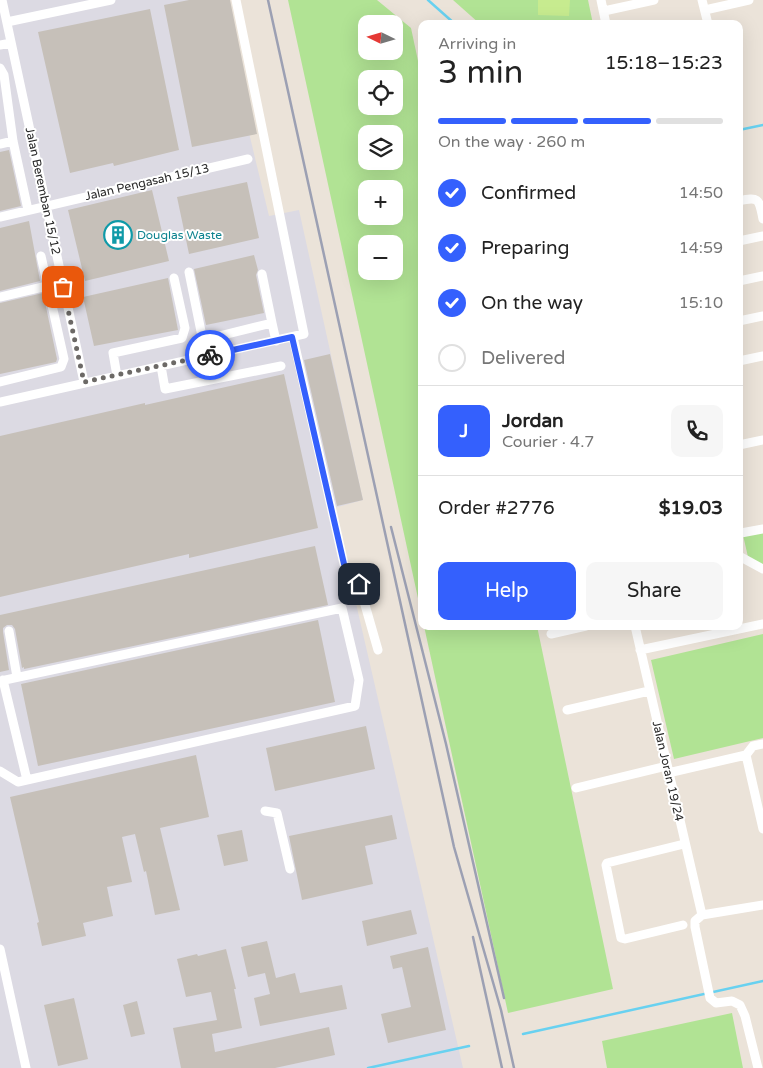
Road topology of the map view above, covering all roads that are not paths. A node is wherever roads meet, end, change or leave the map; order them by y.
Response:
1 (2, 0) edge
2 (111, 0) edge
3 (236, 0) edge
4 (601, 0) edge
5 (654, 0) edge
6 (702, 0) edge
7 (749, 0) edge
8 (70, 4) edge
9 (704, 10) junction
10 (604, 11) junction
11 (605, 20) edge
12 (707, 20) edge
13 (6, 22) junction
14 (11, 43) junction
15 (0, 46) edge
16 (2, 72) edge
17 (17, 72) junction
18 (13, 141) junction
19 (0, 144) edge
20 (248, 159) dead end
21 (743, 200) edge
22 (46, 205) junction
23 (28, 210) junction
24 (0, 217) edge
25 (763, 220) edge
26 (763, 236) edge
27 (743, 240) edge
28 (41, 256) dead end
29 (189, 272) dead end
30 (262, 274) dead end
31 (763, 276) edge
32 (174, 278) dead end
33 (743, 280) edge
34 (48, 286) junction
35 (0, 297) edge
36 (763, 316) edge
37 (743, 320) edge
38 (272, 323) junction
39 (292, 337) junction
40 (203, 340) junction
41 (276, 341) junction
42 (206, 356) junction
43 (763, 356) edge
44 (743, 360) edge
45 (161, 366) junction
46 (281, 366) dead end
47 (117, 376) junction
48 (0, 382) edge
49 (84, 382) junction
50 (0, 402) edge
51 (763, 440) edge
52 (743, 444) edge
53 (763, 529) edge
54 (743, 533) edge
55 (743, 558) edge
56 (763, 569) edge
57 (763, 624) edge
58 (743, 628) edge
59 (568, 630) edge
60 (636, 630) edge
61 (735, 630) edge
62 (9, 631) dead end
63 (551, 634) dead end
64 (378, 650) dead end
65 (640, 650) junction
66 (18, 677) junction
67 (2, 680) edge
68 (649, 691) junction
69 (567, 710) dead end
70 (763, 744) edge
71 (746, 755) junction
72 (667, 769) junction
73 (0, 771) edge
74 (27, 780) junction
75 (576, 788) dead end
76 (265, 811) dead end
77 (763, 826) edge
78 (684, 844) junction
79 (290, 869) dead end
80 (763, 905) edge
81 (702, 915) junction
82 (683, 925) dead end
83 (0, 949) edge
84 (758, 1049) edge
85 (26, 1068) edge
86 (758, 1068) edge

1 - 13 street, Jalan Beremban 15/12
2 - 8 street
3 - 39 street
4 - 10 street
5 - 10 street
6 - 9 street
7 - 9 street
8 - 13 street
9 - 12 street
10 - 11 street
13 - 14 street, Jalan Beremban 15/12
14 - 15 street
14 - 17 street, Jalan Beremban 15/12
16 - 17 street
16 - 18 street
17 - 22 street, Jalan Beremban 15/12
18 - 19 street
18 - 23 street
20 - 22 street, Jalan Pengasah 15/13
21 - 25 street
22 - 23 street, Jalan Pengasah 15/13
22 - 49 street, Jalan Beremban 15/12
23 - 24 street, Jalan Pengasah 15/13
26 - 27 street
28 - 34 street
29 - 40 street
30 - 38 street
31 - 33 street
32 - 47 street
34 - 35 street
34 - 48 street
36 - 37 street
38 - 40 street
38 - 41 street
39 - 41 street
39 - 64 street
40 - 42 street
41 - 42 street
42 - 45 street
43 - 44 street
45 - 46 street
45 - 47 street
47 - 49 street
49 - 50 street
51 - 52 street
53 - 54 street
55 - 56 street
57 - 58 street
59 - 63 street
60 - 65 street, Jalan Joran 19/24
61 - 65 street
62 - 66 street
65 - 68 street, Jalan Joran 19/24
66 - 67 street
66 - 74 street
67 - 74 street
68 - 69 street
68 - 72 street, Jalan Joran 19/24
70 - 71 street
71 - 72 street
71 - 77 street
72 - 75 street
72 - 78 street, Jalan Joran 19/24
73 - 74 street
76 - 79 street
78 - 81 street, Jalan Joran 19/24
78 - 82 street
80 - 81 street
81 - 84 street
83 - 85 street
84 - 86 street

